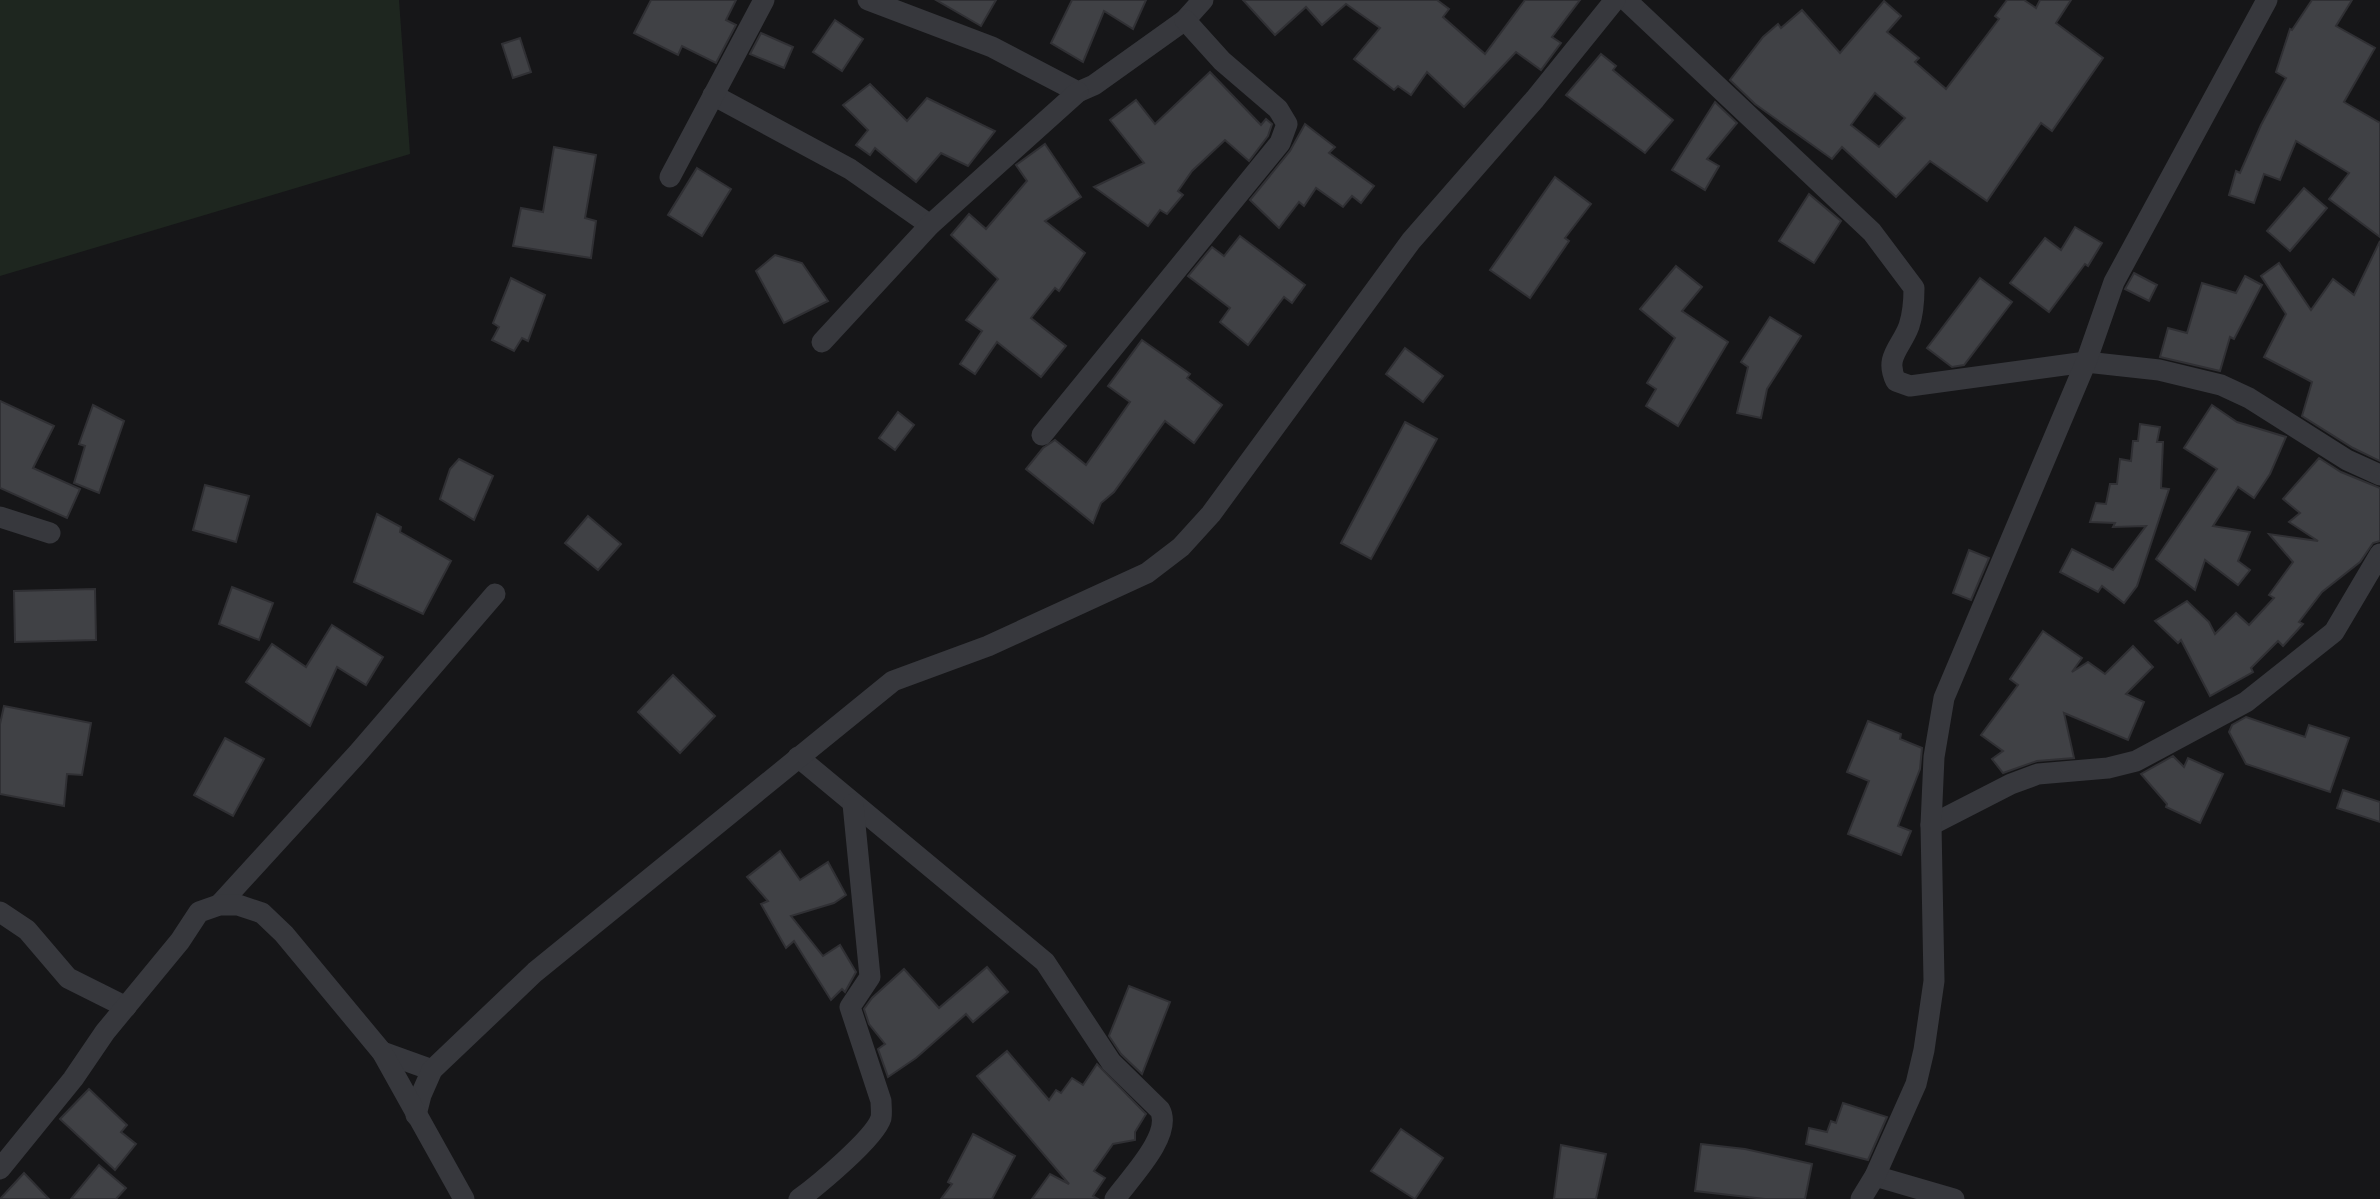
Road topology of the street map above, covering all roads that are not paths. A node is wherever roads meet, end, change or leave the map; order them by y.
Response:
1 (764, 0) edge
2 (868, 0) edge
3 (1203, 0) edge
4 (1615, 0) edge
5 (1626, 0) edge
6 (2267, 0) edge
7 (1185, 20) junction
8 (1078, 92) junction
9 (713, 95) junction
10 (670, 177) dead end
11 (930, 225) junction
12 (822, 342) dead end
13 (2086, 362) junction
14 (1042, 435) dead end
15 (2380, 475) edge
16 (0, 517) edge
17 (50, 533) dead end
18 (2380, 554) edge
19 (495, 594) dead end
20 (798, 757) junction
21 (853, 804) junction
22 (1931, 825) junction
23 (219, 905) junction
24 (0, 912) edge
25 (126, 1007) junction
26 (382, 1052) junction
27 (432, 1070) junction
28 (416, 1115) junction
29 (0, 1169) edge
30 (1875, 1176) junction
31 (464, 1199) edge
32 (799, 1199) edge
33 (1115, 1199) edge
34 (1861, 1199) edge
35 (1954, 1199) edge

1 - 9 street
2 - 8 street
3 - 7 street
4 - 20 street
5 - 13 street
6 - 13 street
7 - 8 street
7 - 14 street
8 - 11 street
9 - 10 street
9 - 11 street
11 - 12 street
13 - 15 street
13 - 22 street
16 - 17 street
18 - 22 street
19 - 23 street
20 - 21 street
20 - 27 street
21 - 32 street
21 - 33 street
22 - 30 street
23 - 25 street
23 - 26 street
24 - 25 street
25 - 29 street
26 - 27 street
26 - 28 street
27 - 28 street
28 - 31 street
30 - 34 street
30 - 35 street

